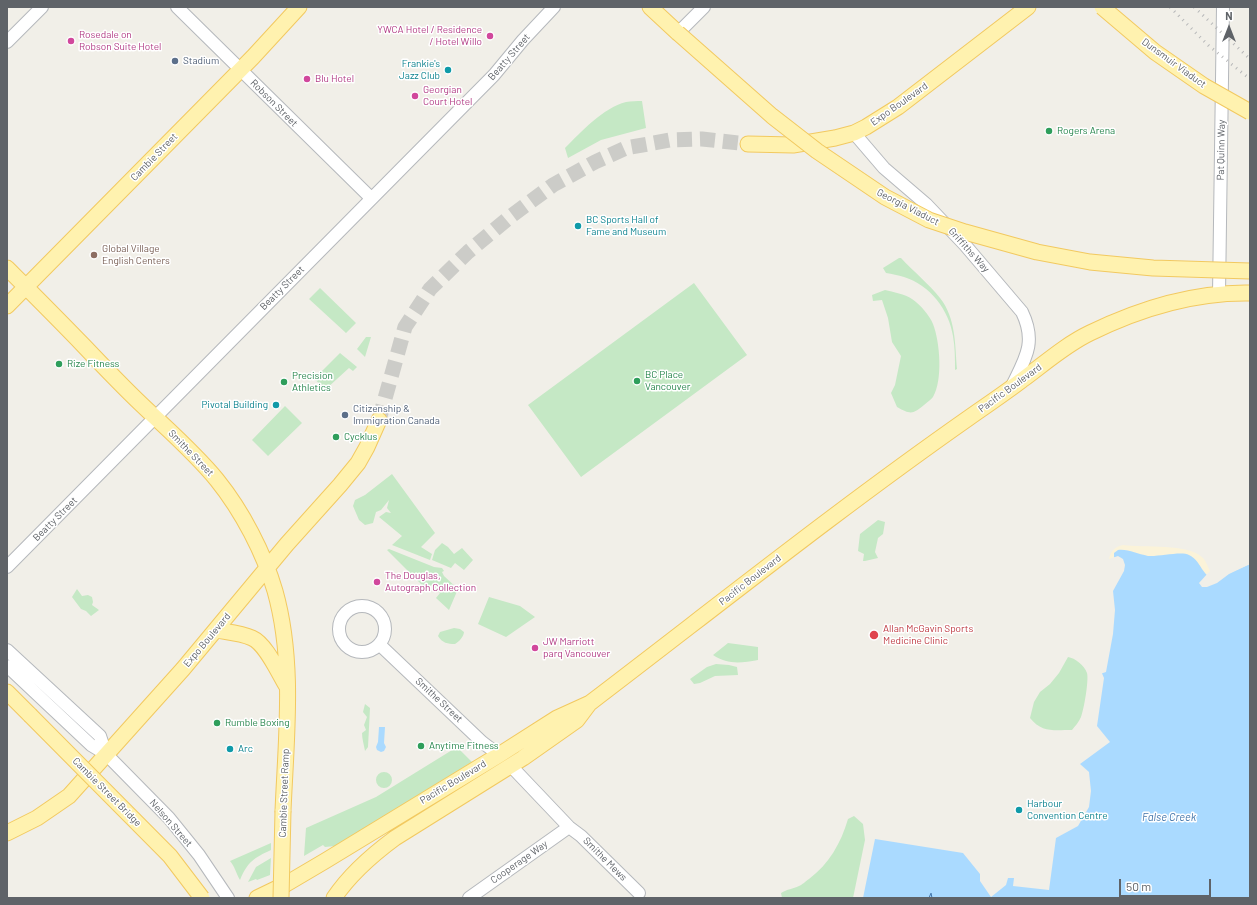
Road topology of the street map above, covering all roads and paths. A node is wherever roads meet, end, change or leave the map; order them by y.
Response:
1 (42, 7) edge
2 (177, 7) edge
3 (299, 7) edge
4 (554, 7) edge
5 (650, 7) edge
6 (704, 7) edge
7 (1028, 7) edge
8 (1102, 7) edge
9 (1224, 7) edge
10 (678, 33) junction
11 (7, 42) edge
12 (240, 69) junction
13 (1250, 112) edge
14 (854, 133) junction
15 (748, 144) tunnel mouth
16 (371, 198) junction
17 (7, 268) edge
18 (1250, 271) edge
19 (27, 287) junction
20 (1250, 293) edge
21 (1219, 294) junction
22 (7, 306) edge
23 (1011, 389) junction
24 (155, 417) junction
25 (379, 420) tunnel mouth
26 (7, 567) edge
27 (268, 568) junction
28 (216, 630) junction
29 (380, 645) dead end
30 (7, 650) edge
31 (7, 666) edge
32 (287, 688) junction
33 (7, 692) edge
34 (590, 703) junction
35 (106, 754) junction
36 (499, 755) junction
37 (511, 766) junction
38 (569, 827) junction
39 (7, 833) edge
40 (639, 893) dead end
41 (202, 898) edge
42 (228, 898) edge
43 (257, 898) edge
44 (280, 898) edge
45 (334, 898) edge
46 (469, 898) edge

1 - 11 street
2 - 12 street, Robson Street
3 - 12 main road, Cambie Street
4 - 16 street, Beatty Street
5 - 10 main road, Georgia Viaduct
6 - 10 street
7 - 14 main road, Expo Boulevard
8 - 13 main road, Dunsmuir Viaduct, bridge
9 - 21 street, Pat Quinn Way
10 - 18 main road, Georgia Viaduct, bridge
12 - 16 street, Robson Street
12 - 19 main road, Cambie Street
14 - 15 main road, Expo Boulevard
14 - 23 street, Griffiths Way
16 - 24 street, Beatty Street
17 - 19 main road, Smithe Street
19 - 22 main road, Cambie Street
19 - 24 main road, Smithe Street
20 - 21 main road, Pacific Boulevard
21 - 23 main road, Pacific Boulevard
23 - 34 main road, Pacific Boulevard
24 - 26 street, Beatty Street
24 - 27 main road, Smithe Street
25 - 27 main road, Expo Boulevard
27 - 28 main road, Expo Boulevard
27 - 32 main road, Smithe Street
28 - 32 main road
28 - 35 main road, Expo Boulevard
29 - 36 street, Smithe Street
30 - 35 street, Nelson Street
31 - 35 street, Nelson Street
32 - 44 main road, Cambie Street Ramp, bridge
33 - 41 main road, Cambie Street Bridge, bridge
34 - 36 main road, Pacific Boulevard
34 - 37 main road
35 - 39 main road, Expo Boulevard
35 - 42 street, Nelson Street
36 - 43 main road, Pacific Boulevard
37 - 38 street
37 - 45 main road
38 - 40 street, Smithe Mews
38 - 46 street, Cooperage Way

